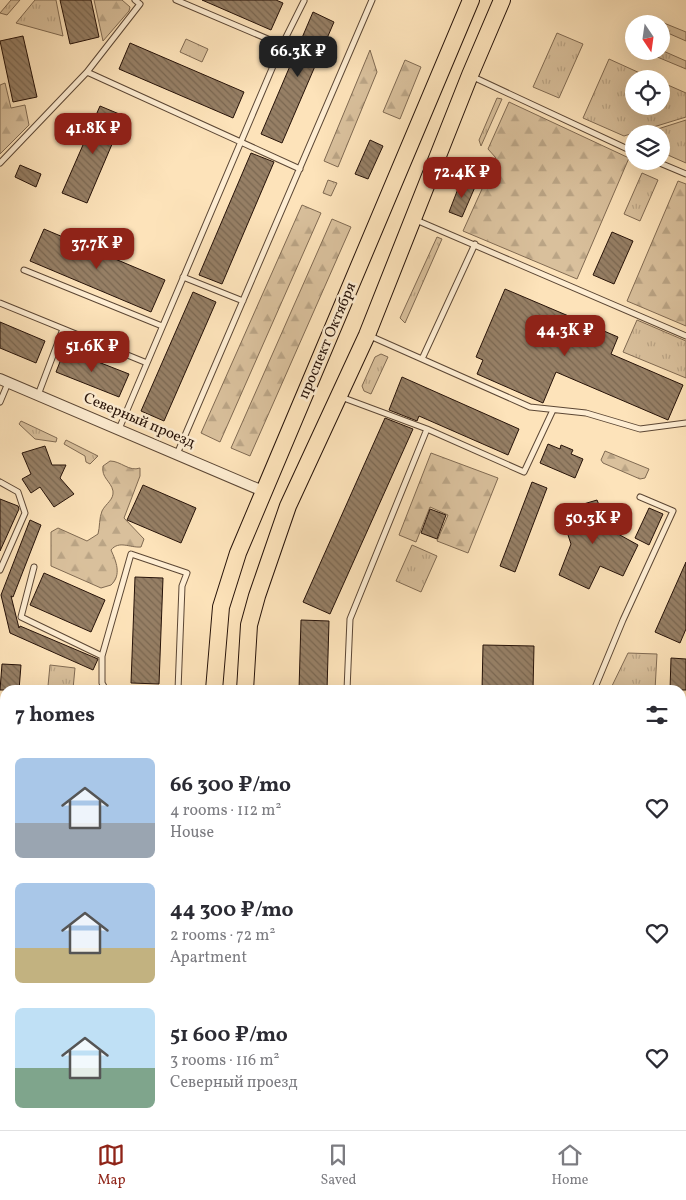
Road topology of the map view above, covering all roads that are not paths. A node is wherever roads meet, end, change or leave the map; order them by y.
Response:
1 (135, 0) edge
2 (146, 0) edge
3 (176, 0) edge
4 (372, 0) edge
5 (471, 0) edge
6 (502, 0) edge
7 (304, 1) edge
8 (140, 4) junction
9 (282, 45) junction
10 (87, 72) junction
11 (470, 75) junction
12 (240, 142) junction
13 (625, 148) edge
14 (0, 163) edge
15 (670, 167) edge
16 (300, 169) junction
17 (686, 174) edge
18 (413, 219) junction
19 (475, 244) junction
20 (24, 270) dead end
21 (183, 277) junction
22 (243, 301) junction
23 (0, 303) edge
24 (162, 326) junction
25 (62, 329) junction
26 (367, 334) junction
27 (686, 336) edge
28 (422, 359) junction
29 (147, 364) junction
30 (4, 380) edge
31 (38, 395) junction
32 (339, 396) junction
33 (0, 402) edge
34 (553, 410) junction
35 (686, 423) edge
36 (119, 429) junction
37 (427, 429) junction
38 (177, 454) junction
39 (0, 482) edge
40 (265, 492) junction
41 (640, 497) dead end
42 (34, 567) dead end
43 (0, 570) edge
44 (102, 656) junction
45 (103, 685) edge
46 (178, 685) edge
47 (214, 685) edge
48 (245, 685) edge
49 (348, 685) edge
50 (596, 685) edge

1 - 8 lane
2 - 8 lane
3 - 9 lane
4 - 16 lane
5 - 40 main road, проспект Октября
6 - 11 main road, проспект Октября
7 - 9 lane
8 - 10 lane
9 - 12 lane
10 - 12 lane
10 - 14 lane
11 - 13 lane
11 - 18 main road, проспект Октября
12 - 16 lane
12 - 21 lane
15 - 17 lane
16 - 22 lane
18 - 19 lane
18 - 26 main road, проспект Октября
19 - 27 lane
19 - 28 lane
20 - 24 lane
21 - 22 lane
21 - 24 lane
22 - 38 lane
23 - 25 lane
24 - 29 lane
25 - 29 lane
25 - 31 lane
26 - 28 lane
26 - 32 main road, проспект Октября
28 - 34 lane
29 - 36 lane
30 - 31 street, Северный проезд
30 - 33 lane
31 - 36 street, Северный проезд
32 - 37 lane
32 - 48 main road, проспект Октября
34 - 35 lane
34 - 37 lane
36 - 38 street, Северный проезд
37 - 49 lane
38 - 40 street, Северный проезд
39 - 43 lane
40 - 47 main road, проспект Октября
41 - 50 lane
42 - 44 lane
44 - 45 lane
44 - 46 lane

